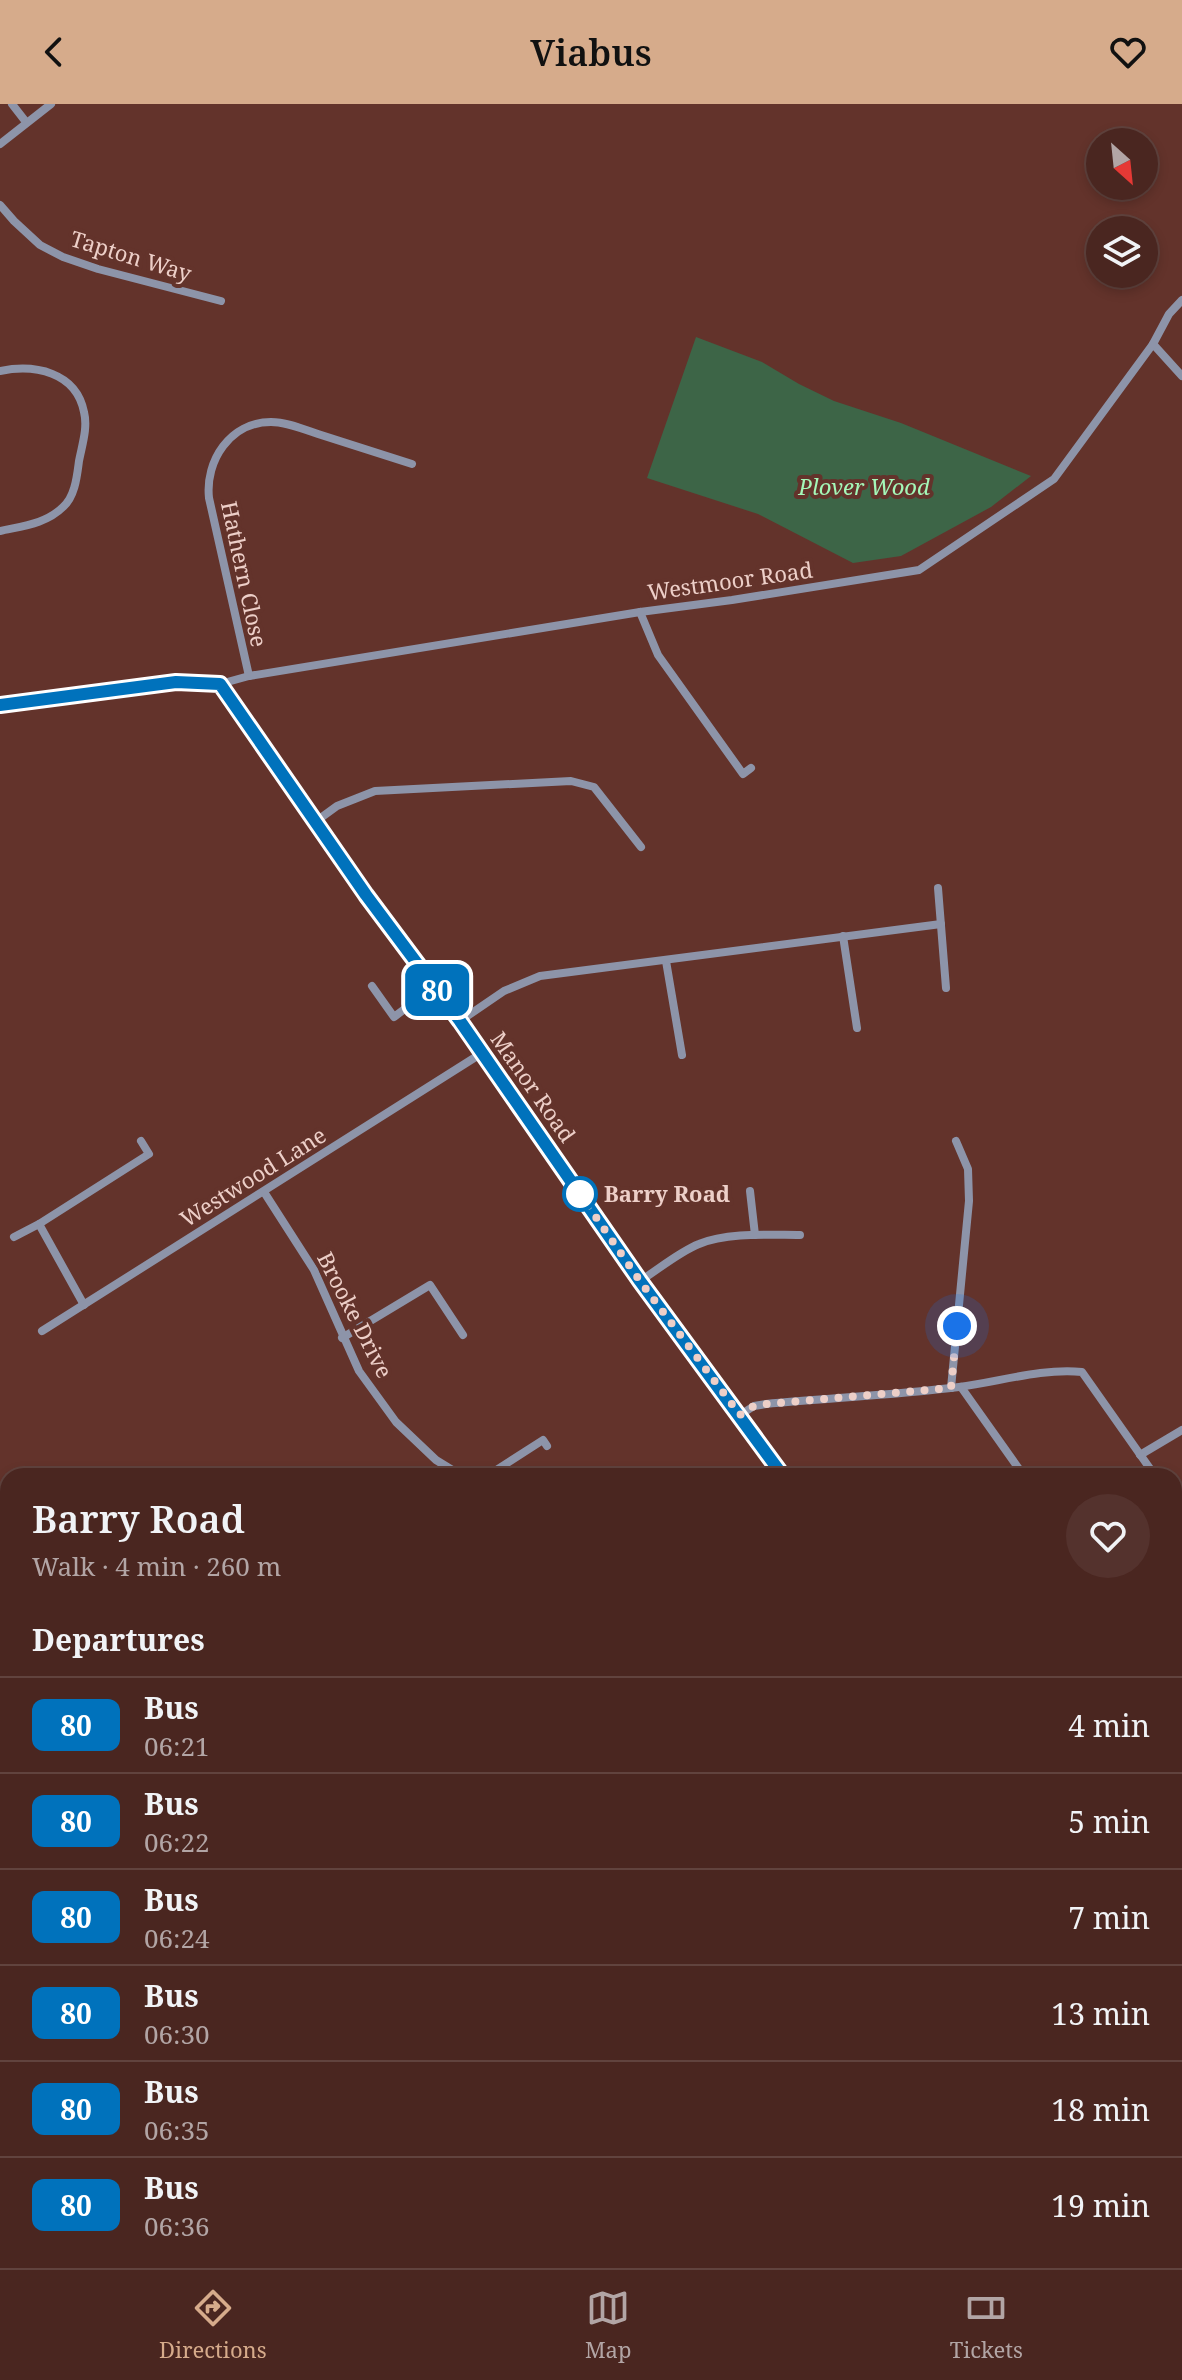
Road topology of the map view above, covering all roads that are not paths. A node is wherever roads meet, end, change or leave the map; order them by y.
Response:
1 (12, 104) edge
2 (51, 104) edge
3 (26, 122) junction
4 (0, 144) edge
5 (0, 205) edge
6 (1182, 300) edge
7 (221, 301) dead end
8 (1153, 344) junction
9 (0, 371) edge
10 (1182, 376) edge
11 (412, 464) dead end
12 (0, 531) edge
13 (640, 612) junction
14 (249, 676) junction
15 (220, 684) junction
16 (0, 705) edge
17 (751, 768) dead end
18 (315, 822) junction
19 (641, 847) dead end
20 (938, 888) dead end
21 (941, 924) junction
22 (843, 936) junction
23 (666, 961) junction
24 (372, 986) dead end
25 (434, 987) junction
26 (946, 988) dead end
27 (460, 1021) junction
28 (857, 1028) dead end
29 (482, 1053) junction
30 (682, 1055) dead end
31 (141, 1141) dead end
32 (956, 1141) dead end
33 (750, 1191) dead end
34 (264, 1192) junction
35 (39, 1224) junction
36 (755, 1235) junction
37 (800, 1235) dead end
38 (14, 1237) dead end
39 (640, 1281) junction
40 (84, 1305) junction
41 (42, 1331) dead end
42 (463, 1335) dead end
43 (342, 1338) junction
44 (956, 1387) junction
45 (740, 1415) junction
46 (1182, 1430) edge
47 (547, 1446) dead end
48 (1140, 1455) junction
49 (449, 1468) edge
50 (499, 1468) edge
51 (777, 1468) edge
52 (1018, 1468) edge
53 (1150, 1468) edge

1 - 3 street
2 - 3 street
3 - 4 street
5 - 7 street, Tapton Way
6 - 8 street, Westmoor Road
8 - 10 street
8 - 13 street, Westmoor Road
9 - 12 street
11 - 14 street, Hathern Close
13 - 14 street, Westmoor Road
13 - 17 street
14 - 15 street, Westmoor Road
15 - 16 street
15 - 18 street, Manor Road
18 - 19 street
18 - 25 street, Manor Road
20 - 21 street
21 - 22 street
21 - 26 street
22 - 23 street
22 - 28 street
23 - 27 street
23 - 30 street
24 - 25 street
25 - 27 street, Manor Road
27 - 29 street, Manor Road
29 - 34 street, Westwood Lane
29 - 39 street, Manor Road
31 - 35 street
32 - 44 street
33 - 36 street
34 - 40 street, Westwood Lane
34 - 43 street, Brooke Drive
35 - 38 street
35 - 40 street
36 - 37 street
36 - 39 street
39 - 45 street, Manor Road
40 - 41 street, Westwood Lane
42 - 43 street
43 - 49 street, Brooke Drive
44 - 45 street
44 - 48 street
44 - 52 street
45 - 51 street, Manor Road
46 - 48 street
47 - 50 street
48 - 53 street

